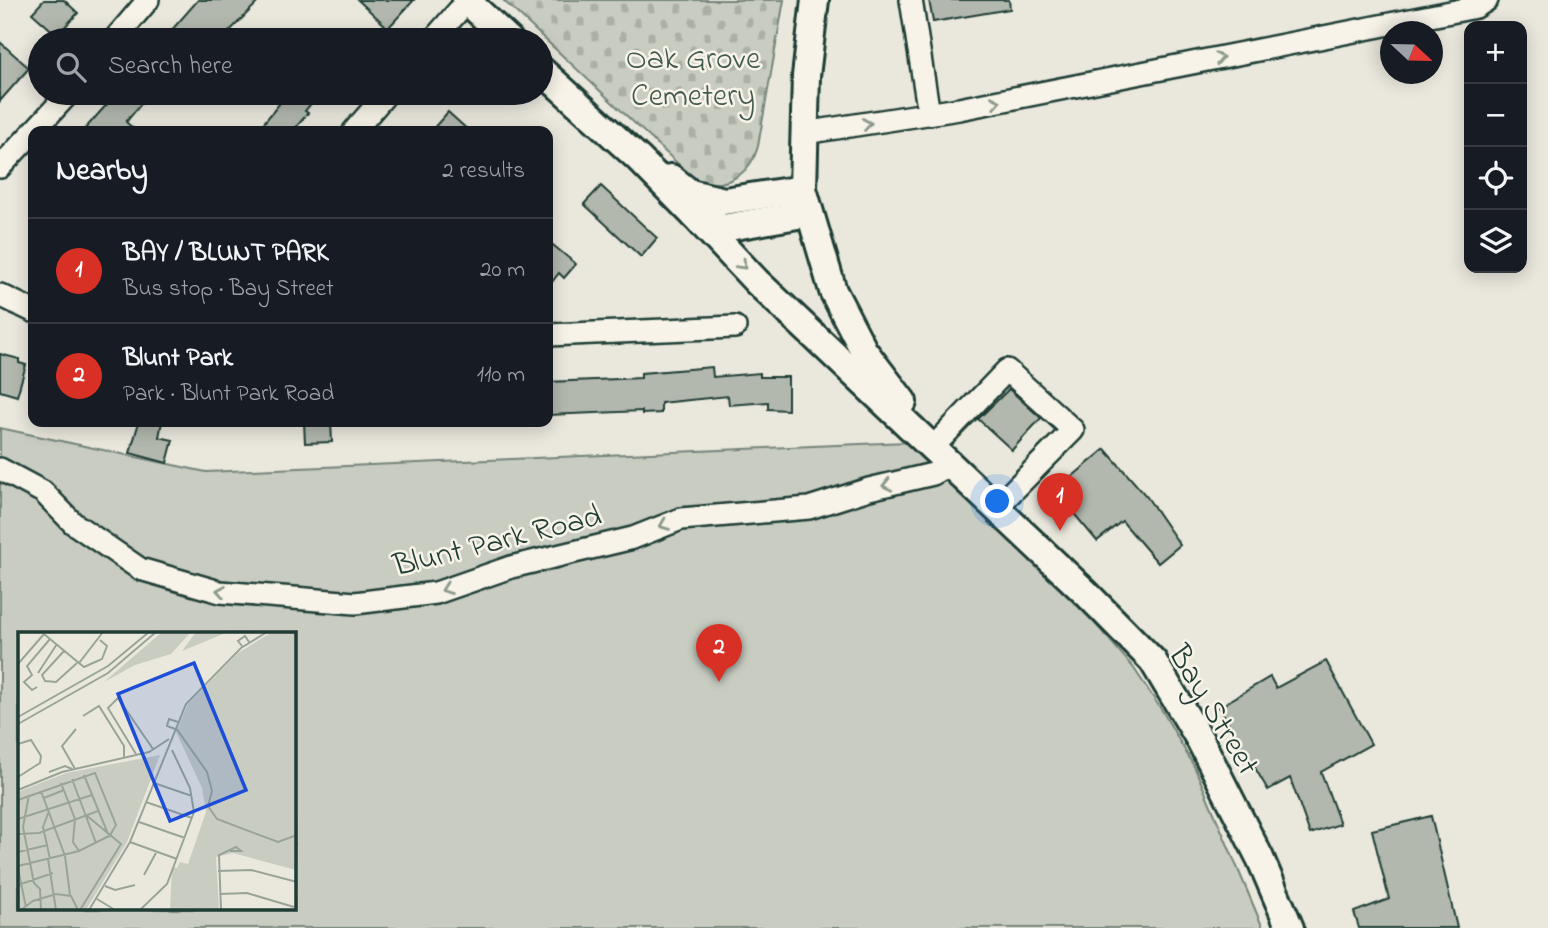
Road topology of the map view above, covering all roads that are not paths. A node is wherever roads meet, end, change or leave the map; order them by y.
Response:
1 (148, 0) edge
2 (816, 0) edge
3 (911, 0) edge
4 (1487, 0) edge
5 (467, 1) edge
6 (124, 28) edge
7 (443, 28) edge
8 (496, 28) edge
9 (553, 81) edge
10 (58, 105) edge
11 (377, 105) edge
12 (929, 114) junction
13 (39, 126) edge
14 (358, 126) edge
15 (804, 133) junction
16 (28, 138) edge
17 (639, 159) junction
18 (0, 167) edge
19 (806, 201) junction
20 (695, 216) junction
21 (0, 295) edge
22 (28, 309) edge
23 (735, 327) dead end
24 (553, 335) edge
25 (944, 454) junction
26 (0, 469) edge
27 (996, 508) junction
28 (1290, 928) edge

1 - 6 street
2 - 15 main road
3 - 12 street
12 -> 4 street
5 - 7 street
5 - 8 main road
9 - 17 main road
10 - 13 street
11 - 14 street
15 -> 12 street
15 - 19 main road
16 - 18 street
17 - 19 main road
17 - 20 main road
19 - 20 main road
19 - 25 main road
20 -> 25 main road
21 - 22 street
23 - 24 street
25 -> 26 street, Blunt Park Road
25 - 27 main road, Bay Street
25 - 27 street
27 - 28 main road, Bay Street

